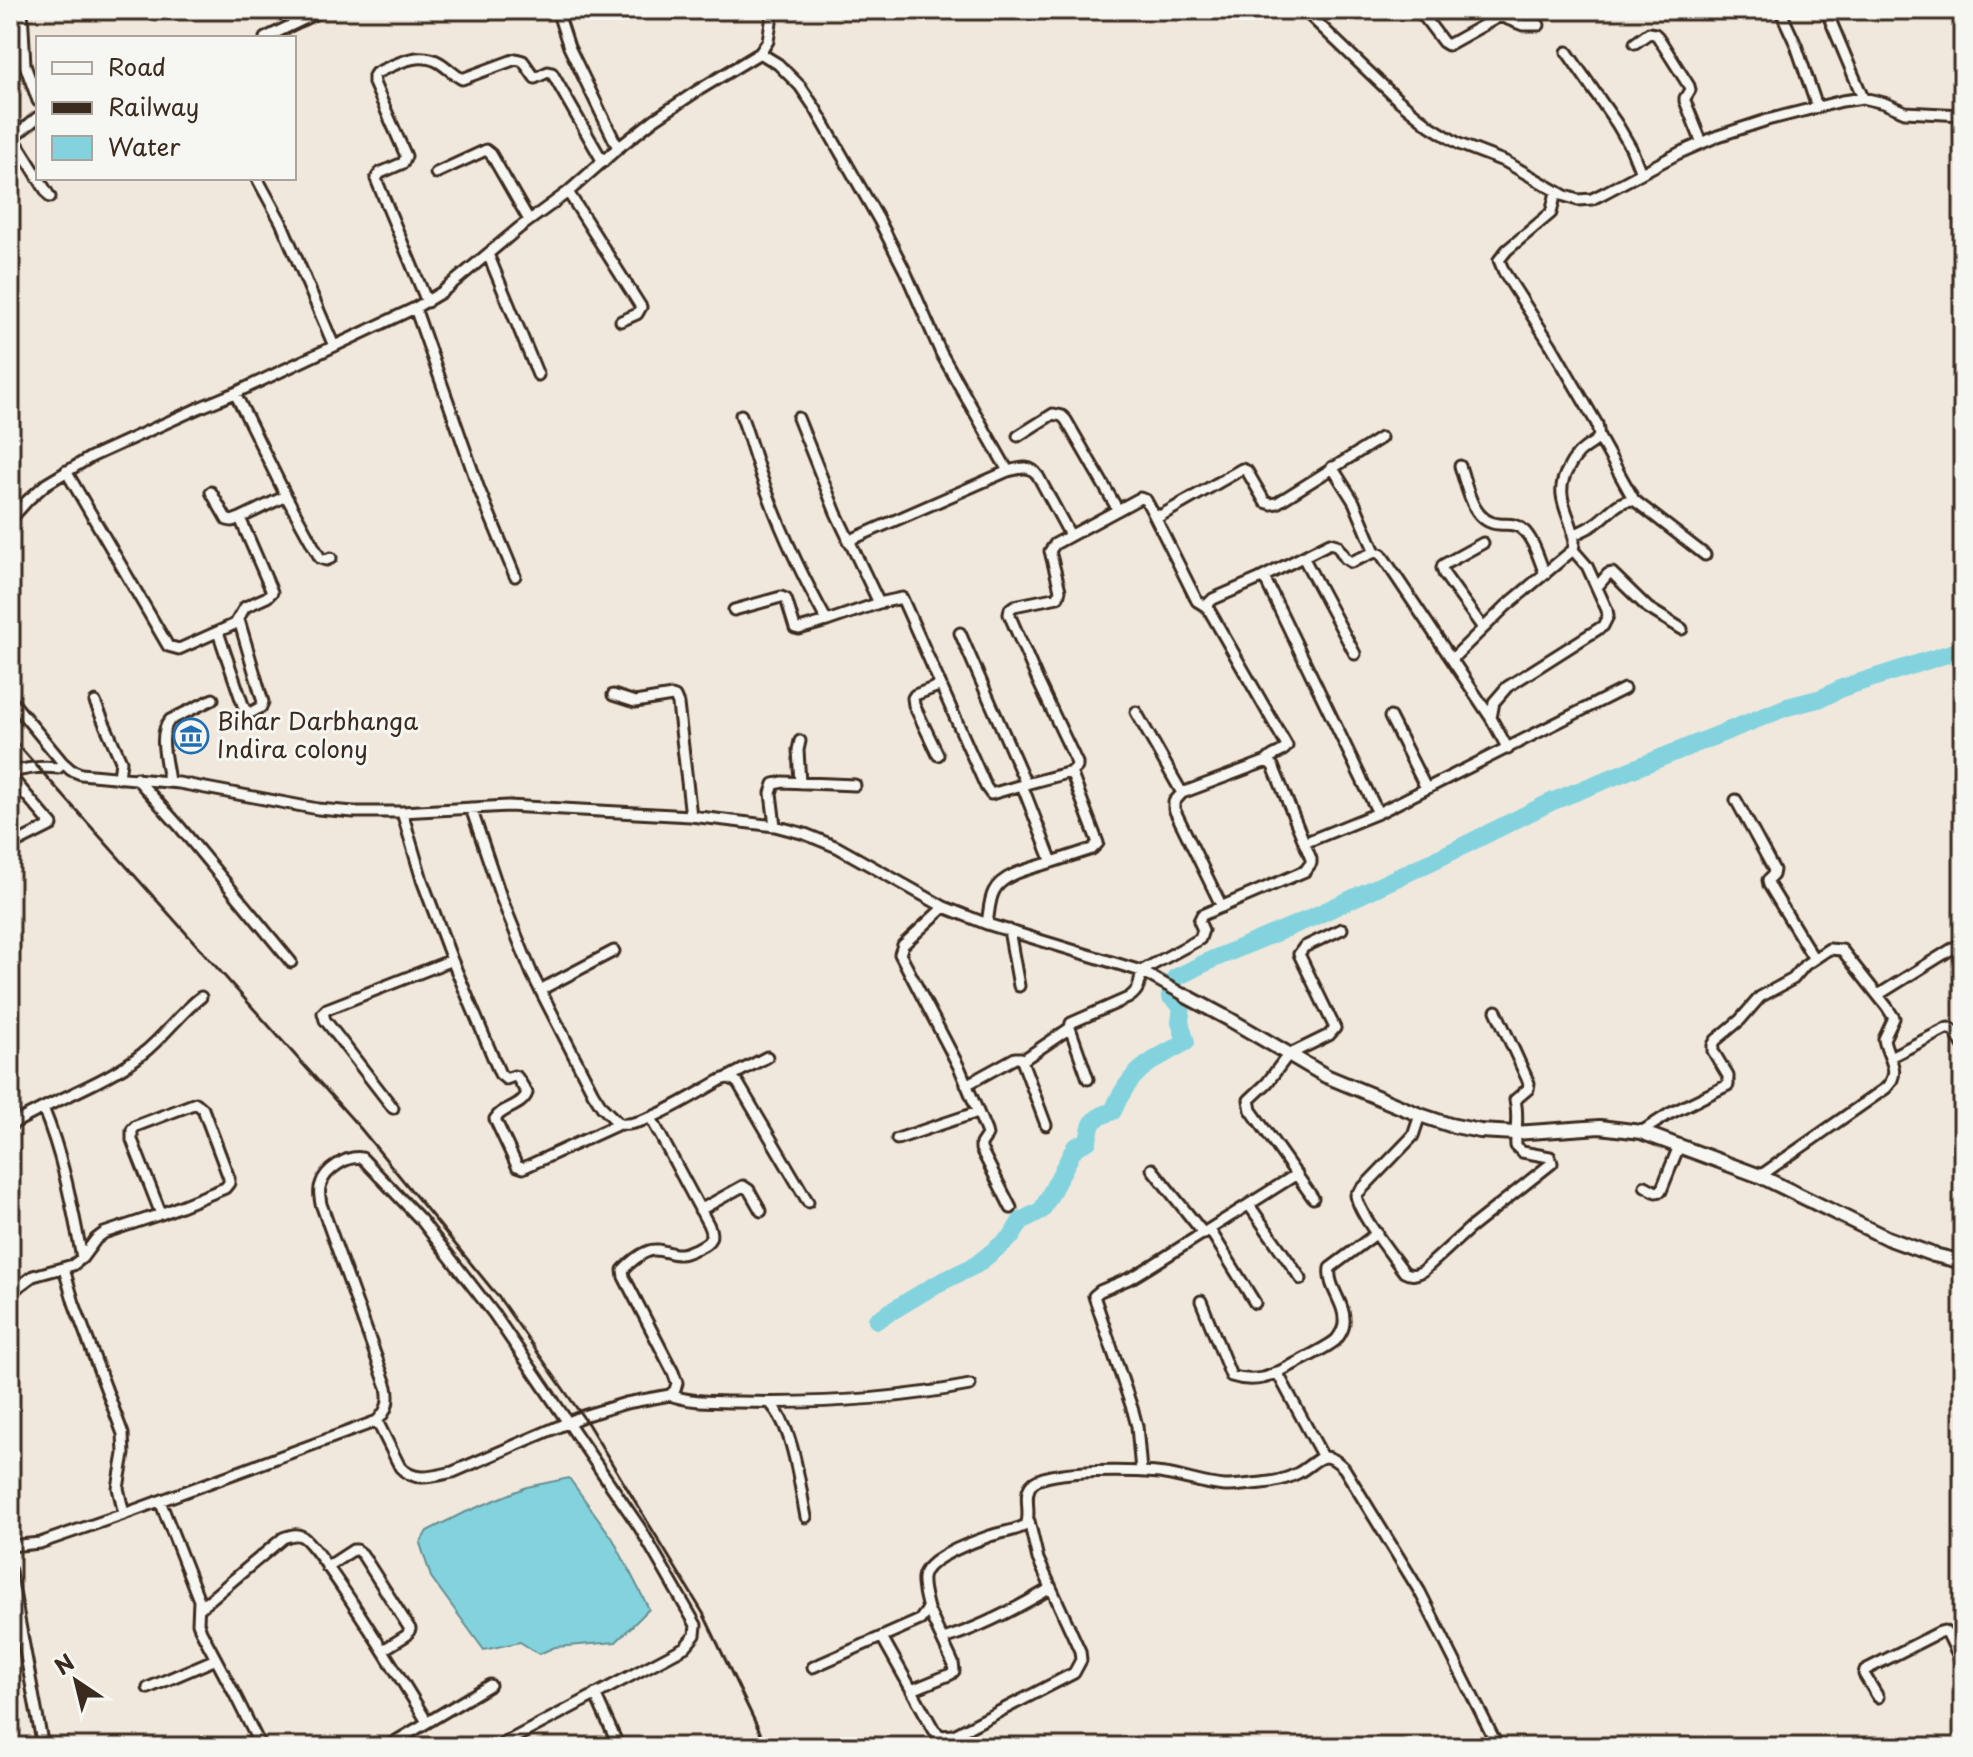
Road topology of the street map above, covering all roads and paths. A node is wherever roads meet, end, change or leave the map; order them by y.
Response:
1 (22, 10) edge
2 (323, 10) edge
3 (557, 10) edge
4 (773, 10) edge
5 (1304, 10) edge
6 (1419, 10) edge
7 (1780, 10) edge
8 (1826, 10) edge
9 (1539, 25) dead end
10 (269, 36) edge
11 (1635, 43) dead end
12 (1567, 52) dead end
13 (760, 53) junction
14 (36, 95) edge
15 (1863, 98) junction
16 (1817, 107) junction
17 (1963, 115) edge
18 (36, 119) edge
19 (11, 138) edge
20 (1702, 143) junction
21 (618, 148) junction
22 (603, 162) junction
23 (436, 173) dead end
24 (1641, 173) junction
25 (36, 175) edge
26 (39, 180) edge
27 (258, 180) edge
28 (568, 192) junction
29 (1556, 192) junction
30 (50, 197) dead end
31 (529, 220) junction
32 (488, 254) junction
33 (427, 302) junction
34 (415, 308) junction
35 (621, 321) dead end
36 (334, 346) junction
37 (538, 375) dead end
38 (235, 393) junction
39 (741, 415) dead end
40 (798, 418) dead end
41 (1018, 436) dead end
42 (1599, 437) junction
43 (1381, 438) dead end
44 (1460, 466) dead end
45 (1332, 467) junction
46 (66, 471) junction
47 (1008, 471) junction
48 (211, 492) dead end
49 (286, 496) junction
50 (1634, 500) junction
51 (1118, 510) junction
52 (1153, 513) junction
53 (240, 518) junction
54 (10, 520) edge
55 (1070, 535) junction
56 (1573, 535) junction
57 (848, 541) junction
58 (1483, 543) dead end
59 (1573, 550) junction
60 (1375, 552) junction
61 (1705, 555) dead end
62 (1303, 557) junction
63 (331, 558) dead end
64 (1545, 574) junction
65 (515, 576) dead end
66 (1264, 577) junction
67 (1597, 587) junction
68 (879, 603) junction
69 (1207, 607) junction
70 (734, 610) dead end
71 (239, 620) junction
72 (827, 621) junction
73 (1483, 628) junction
74 (1682, 629) dead end
75 (218, 632) junction
76 (960, 633) dead end
77 (1355, 654) dead end
78 (1452, 659) junction
79 (941, 685) junction
80 (1624, 689) dead end
81 (613, 695) dead end
82 (10, 699) edge
83 (213, 699) dead end
84 (95, 702) dead end
85 (1136, 712) dead end
86 (1390, 717) dead end
87 (1491, 718) junction
88 (800, 741) dead end
89 (1508, 749) junction
90 (938, 755) dead end
91 (1267, 761) junction
92 (63, 763) junction
93 (1071, 772) junction
94 (10, 774) edge
95 (119, 778) junction
96 (136, 778) junction
97 (169, 782) junction
98 (800, 783) junction
99 (1024, 784) junction
100 (855, 785) dead end
101 (1426, 788) junction
102 (1182, 793) junction
103 (1736, 800) dead end
104 (471, 808) junction
105 (402, 812) junction
106 (1378, 813) junction
107 (691, 816) junction
108 (775, 826) junction
109 (1304, 843) junction
110 (10, 846) edge
111 (1052, 862) junction
112 (944, 907) junction
113 (1222, 907) junction
114 (987, 924) junction
115 (1342, 929) dead end
116 (1009, 930) junction
117 (1963, 942) edge
118 (614, 951) dead end
119 (1814, 959) junction
120 (452, 960) junction
121 (291, 962) dead end
122 (1141, 971) junction
123 (1019, 986) dead end
124 (540, 990) junction
125 (1878, 995) junction
126 (1186, 996) joint
127 (201, 997) dead end
128 (1496, 1011) dead end
129 (1070, 1028) junction
130 (1963, 1045) edge
131 (1288, 1055) junction
132 (767, 1057) dead end
133 (1890, 1057) junction
134 (1023, 1060) junction
135 (727, 1078) junction
136 (1088, 1079) dead end
137 (966, 1085) junction
138 (43, 1108) junction
139 (393, 1108) dead end
140 (978, 1112) junction
141 (1420, 1115) junction
142 (651, 1118) junction
143 (619, 1124) junction
144 (10, 1125) edge
145 (1046, 1125) dead end
146 (1641, 1132) junction
147 (1515, 1133) junction
148 (897, 1139) dead end
149 (1679, 1146) junction
150 (1152, 1169) dead end
151 (1297, 1174) junction
152 (1760, 1176) junction
153 (1645, 1186) dead end
154 (1313, 1198) dead end
155 (808, 1202) dead end
156 (1249, 1205) junction
157 (1011, 1208) dead end
158 (700, 1210) junction
159 (761, 1211) dead end
160 (161, 1214) junction
161 (1207, 1232) junction
162 (1377, 1233) junction
163 (82, 1258) junction
164 (1963, 1262) edge
165 (64, 1269) junction
166 (1301, 1279) dead end
167 (10, 1293) edge
168 (1201, 1301) dead end
169 (1255, 1303) dead end
170 (1277, 1372) junction
171 (970, 1385) dead end
172 (670, 1395) junction
173 (770, 1403) junction
174 (377, 1421) junction
175 (569, 1422) junction
176 (1323, 1457) junction
177 (1141, 1471) junction
178 (160, 1501) junction
179 (124, 1514) junction
180 (806, 1517) dead end
181 (1029, 1521) junction
182 (10, 1546) edge
183 (327, 1567) junction
184 (10, 1571) edge
185 (1051, 1588) junction
186 (200, 1608) junction
187 (928, 1609) junction
188 (882, 1637) junction
189 (943, 1639) junction
190 (383, 1650) junction
191 (216, 1659) junction
192 (1963, 1665) edge
193 (813, 1667) dead end
194 (490, 1685) dead end
195 (148, 1688) dead end
196 (912, 1690) junction
197 (595, 1694) junction
198 (1878, 1697) dead end
199 (427, 1722) junction
200 (514, 1737) junction
201 (43, 1747) edge
202 (261, 1747) edge
203 (386, 1747) edge
204 (497, 1747) edge
205 (521, 1747) edge
206 (619, 1747) edge
207 (1498, 1747) edge

1 - 14 street
2 - 10 street
3 - 21 street
4 - 13 street
5 - 29 street
6 - 9 street
7 - 16 street
8 - 15 street
11 - 20 street
12 - 24 street
13 - 21 street
13 - 47 street
15 - 16 street
15 - 17 street
16 - 20 street
18 - 19 street
19 - 25 street
20 - 24 street
21 - 22 street
22 - 28 street
22 - 33 street
23 - 31 street
24 - 29 street
26 - 30 street
27 - 36 street
28 - 31 street
28 - 35 street
29 - 42 street
31 - 32 street
32 - 33 street
32 - 37 street
33 - 34 street
34 - 36 street
34 - 65 street
36 - 38 street
38 - 46 street
38 - 49 street
39 - 72 street
40 - 57 street
41 - 51 street
42 - 50 street
42 - 56 street
43 - 45 street
44 - 64 street
45 - 52 street
45 - 60 street
46 - 54 street
46 - 75 street
47 - 55 street
47 - 57 street
48 - 53 street
49 - 53 street
49 - 63 street
50 - 56 street
50 - 61 street
51 - 52 street
51 - 55 street
52 - 69 street
53 - 71 street
55 - 93 street
56 - 59 street
57 - 68 street
58 - 73 street
59 - 64 street
59 - 67 street
60 - 62 street
60 - 78 street
62 - 66 street
62 - 77 street
64 - 73 street
66 - 69 street
66 - 106 street
67 - 74 street
67 - 87 street
68 - 72 street
68 - 79 street
69 - 91 street
70 - 72 street
71 - 75 street
71 - 75 street
73 - 78 street
76 - 99 street
78 - 87 street
79 - 90 street
79 - 99 street
80 - 89 street
81 - 107 street
82 - 92 street
83 - 97 street
84 - 95 street
85 - 102 street
86 - 101 street
87 - 89 street
88 - 98 street
89 - 101 street
91 - 102 street
91 - 109 street
92 - 94 street
92 - 95 street
93 - 99 street
93 - 111 street
94 - 110 street
95 - 96 street
96 - 97 street
96 - 121 street
97 - 105 street
98 - 100 street
98 - 108 street
99 - 111 street
101 - 106 street
102 - 113 street
103 - 119 street
104 - 105 street
104 - 107 street
104 - 124 street
105 - 120 street
106 - 109 street
107 - 108 street
108 - 112 street
109 - 113 street
111 - 114 street
112 - 114 street
112 - 137 street
113 - 122 street
114 - 116 street
115 - 131 street
116 - 122 street
116 - 123 street
117 - 125 street
118 - 124 street
119 - 125 street
119 - 146 street
120 - 139 street
120 - 143 street
122 - 126 street
122 - 129 street
124 - 143 street
125 - 133 street
126 - 131 street
127 - 138 street
128 - 147 street
129 - 134 street
129 - 136 street
130 - 133 street
131 - 141 street
131 - 151 street
132 - 135 street
133 - 152 street
134 - 137 street
134 - 145 street
135 - 142 street
135 - 155 street
137 - 140 street
138 - 144 street
138 - 163 street
140 - 148 street
140 - 157 street
141 - 147 street
141 - 162 street
142 - 143 street
142 - 158 street
146 - 147 street
146 - 149 street
147 - 162 street
149 - 152 street
149 - 153 street
150 - 161 street
151 - 154 street
151 - 156 street
152 - 164 street
156 - 161 street
156 - 166 street
158 - 159 street
158 - 172 street
160 - 160 street
160 - 163 street
161 - 169 street
161 - 177 street
162 - 170 street
163 - 165 street
165 - 167 street
165 - 179 street
168 - 170 street
170 - 176 street
171 - 173 street
172 - 173 street
172 - 175 street
173 - 180 street
174 - 175 street
174 - 175 street
174 - 178 street
175 - 197 street
176 - 177 street
176 - 207 street
177 - 181 street
178 - 179 street
178 - 186 street
179 - 182 street
181 - 185 street
181 - 187 street
183 - 186 street
183 - 190 street
183 - 190 street
184 - 201 street
185 - 189 street
185 - 196 street
186 - 191 street
187 - 188 street
187 - 189 street
188 - 193 street
188 - 196 street
189 - 196 street
190 - 199 street
191 - 195 street
191 - 202 street
192 - 198 street
194 - 199 street
197 - 200 street
197 - 206 street
199 - 203 street
200 - 204 street
200 - 205 street

